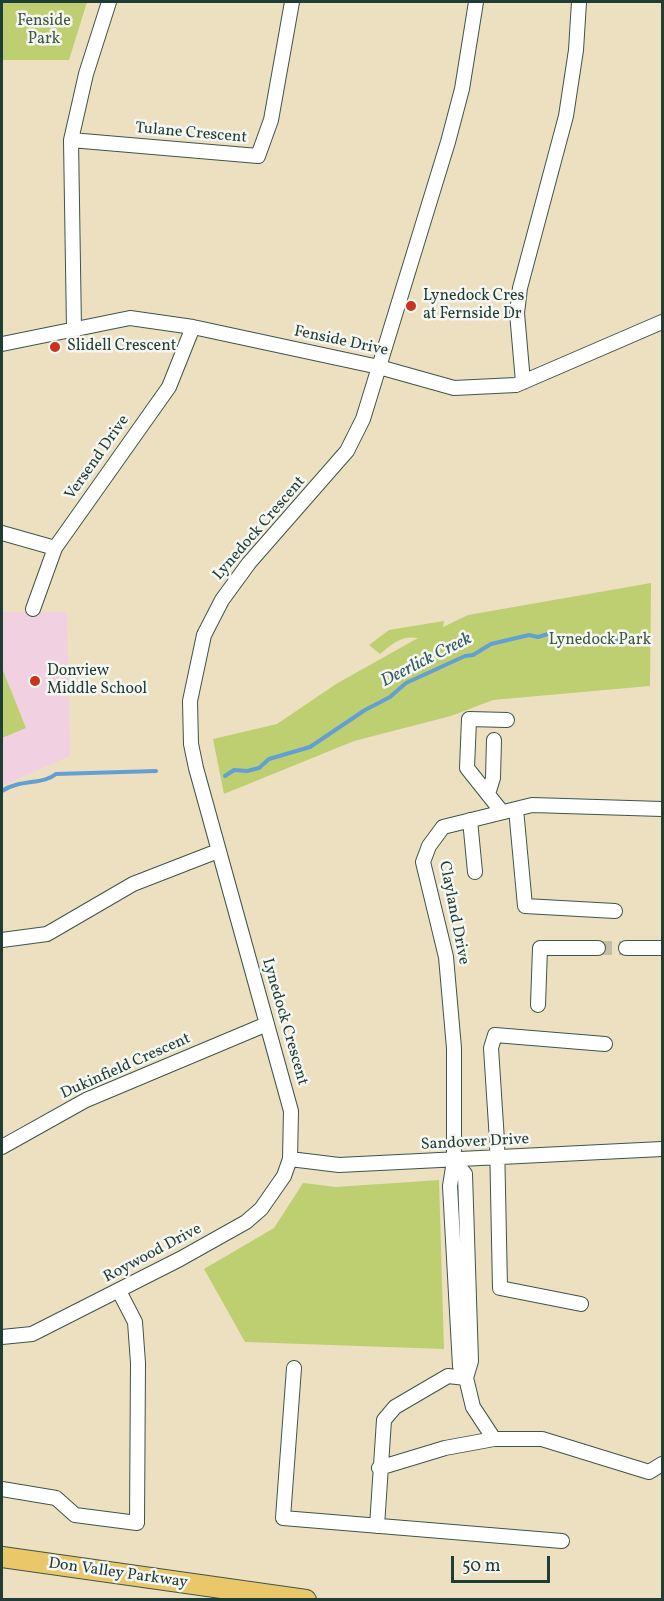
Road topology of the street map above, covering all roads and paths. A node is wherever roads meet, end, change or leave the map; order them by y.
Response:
1 (109, 2) edge
2 (292, 2) edge
3 (476, 2) edge
4 (579, 2) edge
5 (71, 140) junction
6 (663, 322) edge
7 (192, 327) junction
8 (74, 329) junction
9 (2, 344) edge
10 (379, 367) junction
11 (523, 382) junction
12 (2, 533) edge
13 (55, 548) junction
14 (33, 609) dead end
15 (507, 720) dead end
16 (494, 740) dead end
17 (488, 794) junction
18 (663, 808) edge
19 (509, 811) junction
20 (470, 820) junction
21 (218, 851) junction
22 (475, 872) dead end
23 (615, 911) dead end
24 (2, 940) edge
25 (598, 948) tunnel mouth
26 (626, 948) tunnel mouth
27 (663, 948) edge
28 (538, 1005) dead end
29 (267, 1024) junction
30 (605, 1044) dead end
31 (2, 1147) edge
32 (663, 1149) edge
33 (498, 1158) junction
34 (290, 1159) junction
35 (454, 1161) junction
36 (119, 1291) junction
37 (580, 1304) dead end
38 (2, 1337) edge
39 (294, 1368) dead end
40 (466, 1378) junction
41 (494, 1439) junction
42 (663, 1464) edge
43 (379, 1468) junction
44 (2, 1490) edge
45 (377, 1526) junction
46 (562, 1541) dead end
47 (2, 1557) edge
48 (306, 1599) edge

1 - 5 street
2 - 5 street, Tulane Crescent
3 - 10 street, Lynedock Crescent
4 - 11 street
5 - 8 street
6 - 11 street, Fenside Drive
7 - 8 street, Fenside Drive
7 - 10 street, Fenside Drive
7 - 13 street, Versend Drive
8 - 9 street, Fenside Drive
10 - 11 street, Fenside Drive
10 - 21 street, Lynedock Crescent
12 - 13 street
13 - 14 street, Versend Drive
15 - 17 street
16 - 17 street
17 - 19 street
18 - 19 street, Clayland Drive
19 - 20 street, Clayland Drive
19 - 23 street
20 - 22 street
20 - 35 street, Clayland Drive
21 - 24 street
21 - 29 street, Lynedock Crescent
25 - 28 street
26 - 27 street
29 - 31 street, Dukinfield Crescent
29 - 34 street, Lynedock Crescent
30 - 33 street
32 - 33 street, Sandover Drive
33 - 35 street, Sandover Drive
33 - 37 street
34 - 35 street, Sandover Drive
34 - 36 street, Roywood Drive
35 - 40 street, Clayland Drive
36 - 38 street, Roywood Drive
36 - 44 street
39 - 45 street
40 - 41 street, Clayland Drive
40 - 43 street
41 - 42 street
41 - 43 street
43 - 45 street
45 - 46 street
47 - 48 highway, Don Valley Parkway

